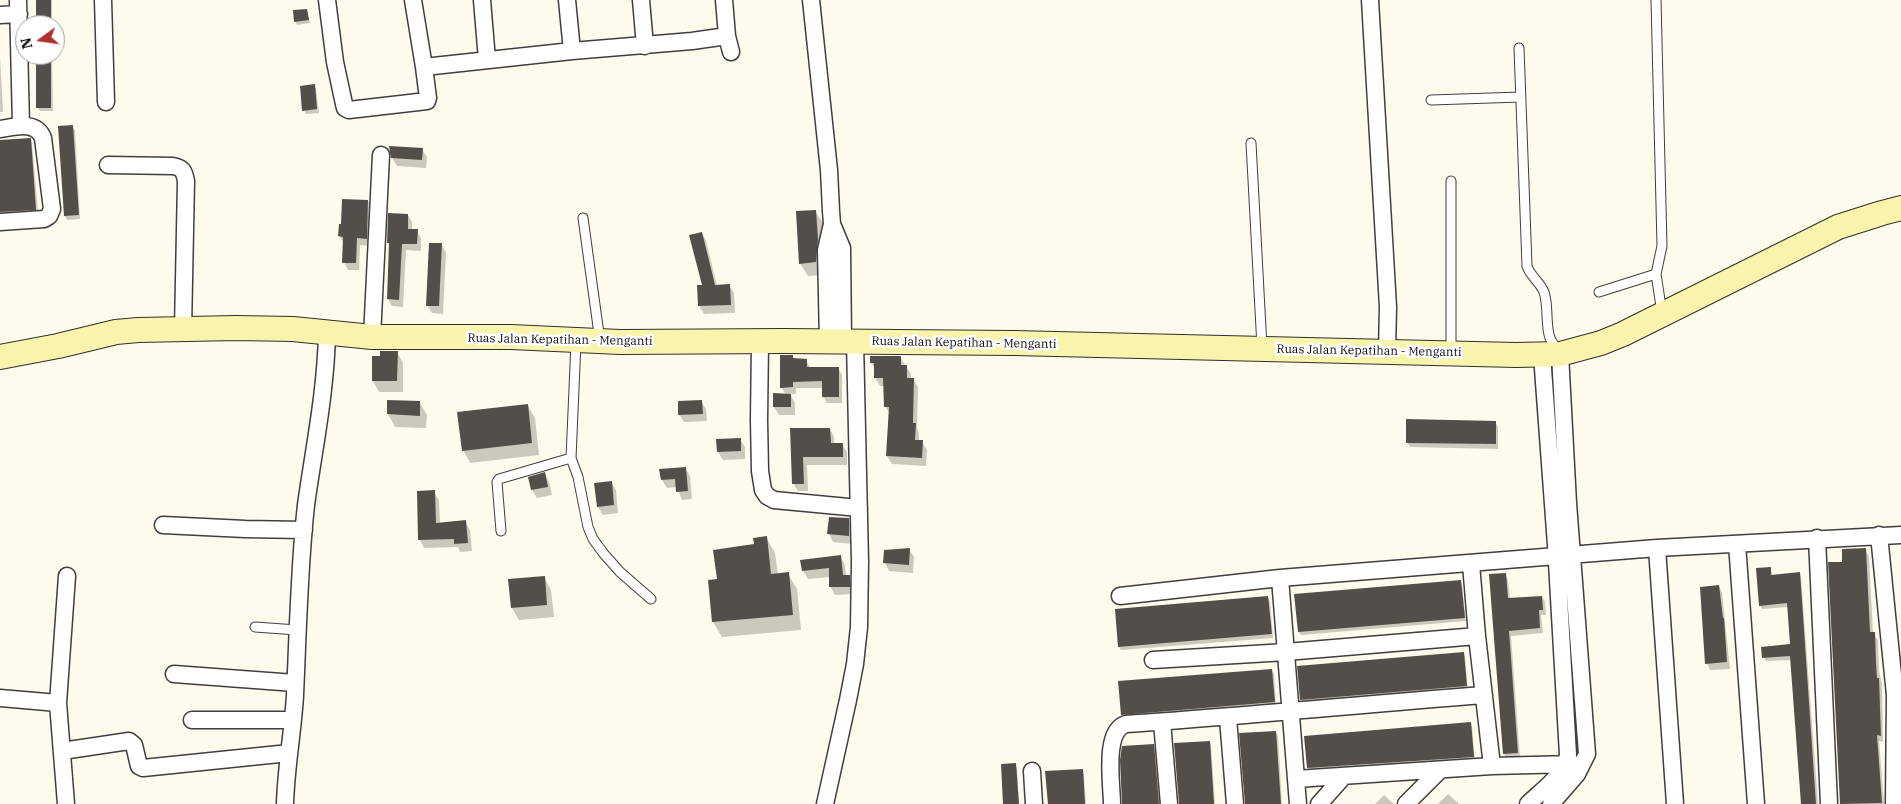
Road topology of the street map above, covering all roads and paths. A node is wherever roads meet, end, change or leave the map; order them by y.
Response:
1 (103, 0) edge
2 (327, 0) edge
3 (413, 0) edge
4 (482, 0) edge
5 (567, 0) edge
6 (642, 0) edge
7 (724, 0) edge
8 (811, 0) edge
9 (1370, 0) edge
10 (1656, 0) edge
11 (19, 7) edge
12 (0, 15) edge
13 (645, 46) junction
14 (1519, 48) dead end
15 (572, 51) junction
16 (487, 60) junction
17 (424, 67) junction
18 (1521, 97) junction
19 (1431, 100) dead end
20 (106, 102) dead end
21 (21, 126) junction
22 (0, 129) edge
23 (1250, 142) dead end
24 (381, 155) dead end
25 (108, 165) dead end
26 (1450, 180) dead end
27 (1901, 208) edge
28 (583, 218) dead end
29 (0, 222) edge
30 (1656, 274) junction
31 (1599, 292) dead end
32 (1663, 315) junction
33 (183, 329) junction
34 (327, 332) junction
35 (372, 337) junction
36 (576, 340) junction
37 (760, 341) junction
38 (600, 342) junction
39 (842, 342) junction
40 (1262, 348) junction
41 (1551, 349) junction
42 (1388, 351) junction
43 (1451, 353) junction
44 (0, 357) edge
45 (571, 458) junction
46 (859, 508) junction
47 (163, 525) dead end
48 (304, 530) junction
49 (501, 531) dead end
50 (1901, 535) edge
51 (1879, 536) junction
52 (1817, 538) junction
53 (1737, 544) junction
54 (1656, 548) junction
55 (1557, 556) junction
56 (1573, 556) junction
57 (1471, 564) junction
58 (67, 576) dead end
59 (1280, 578) junction
60 (1120, 596) dead end
61 (652, 599) dead end
62 (255, 627) dead end
63 (297, 630) junction
64 (1477, 636) junction
65 (1286, 652) junction
66 (1153, 660) dead end
67 (1901, 660) edge
68 (174, 674) dead end
69 (295, 683) junction
70 (1484, 695) junction
71 (1895, 695) junction
72 (0, 698) edge
73 (58, 703) junction
74 (1290, 710) junction
75 (1228, 718) junction
76 (192, 720) dead end
77 (292, 720) junction
78 (1162, 722) junction
79 (62, 751) junction
80 (289, 753) junction
81 (1575, 764) junction
82 (1492, 766) junction
83 (1440, 770) junction
84 (1032, 771) dead end
85 (1344, 776) junction
86 (1296, 779) junction
87 (66, 804) edge
88 (285, 804) edge
89 (825, 804) edge
90 (1034, 804) edge
91 (1112, 804) edge
92 (1169, 804) edge
93 (1235, 804) edge
94 (1298, 804) edge
95 (1319, 804) edge
96 (1406, 804) edge
97 (1528, 804) edge
98 (1551, 804) edge
99 (1675, 804) edge
100 (1756, 804) edge
101 (1829, 804) edge
102 (1894, 804) edge

1 - 20 street
2 - 17 street
3 - 17 street
4 - 16 street
5 - 15 street
6 - 13 street
7 - 13 street
8 - 39 street
9 - 42 street
10 - 30 lane
11 - 12 street
11 - 21 street
13 - 15 street
14 - 18 lane
15 - 16 street
16 - 17 street
18 - 19 lane
18 - 41 lane
21 - 22 street
21 - 29 street
23 - 40 lane
24 - 35 street
25 - 33 street
26 - 43 lane
27 - 32 main road, Ruas Jalan Kepatihan - Menganti
28 - 38 lane
30 - 31 lane
30 - 32 lane
32 - 41 main road, Ruas Jalan Kepatihan - Menganti
33 - 34 main road, Ruas Jalan Kepatihan - Menganti
33 - 44 main road, Ruas Jalan Kepatihan - Menganti
34 - 35 main road, Ruas Jalan Kepatihan - Menganti
34 - 48 street
35 - 36 main road, Ruas Jalan Kepatihan - Menganti
36 - 38 main road, Ruas Jalan Kepatihan - Menganti
36 - 45 lane
37 - 38 main road, Ruas Jalan Kepatihan - Menganti
37 - 39 main road, Ruas Jalan Kepatihan - Menganti
37 - 46 street
39 - 40 main road, Ruas Jalan Kepatihan - Menganti
39 - 46 street
40 - 42 main road, Ruas Jalan Kepatihan - Menganti
41 - 43 main road, Ruas Jalan Kepatihan - Menganti
41 - 55 street
41 - 56 street
42 - 43 main road, Ruas Jalan Kepatihan - Menganti
45 - 49 lane
45 - 61 lane
46 - 89 street
47 - 48 street
48 - 63 street
50 - 51 street
51 - 52 street
51 - 71 street
52 - 53 street
52 - 101 street
53 - 54 street
53 - 100 street
54 - 56 street
54 - 99 street
55 - 56 street
55 - 57 street
55 - 81 street
56 - 81 street
57 - 59 street
57 - 64 street
58 - 73 street
59 - 60 street
59 - 65 street
62 - 63 lane
63 - 69 street
64 - 65 street
64 - 70 street
65 - 66 street
65 - 74 street
67 - 71 street
68 - 69 street
69 - 77 street
70 - 74 street
70 - 82 street
71 - 102 street
72 - 73 street
73 - 79 street
74 - 75 street
74 - 86 street
75 - 78 street
75 - 93 street
76 - 77 street
77 - 80 street
78 - 91 street
78 - 92 street
79 - 80 street
79 - 87 street
80 - 88 street
81 - 82 street
81 - 97 street
81 - 98 street
82 - 83 street
83 - 85 street
83 - 96 street
84 - 90 street
85 - 86 street
85 - 95 street
86 - 94 street

